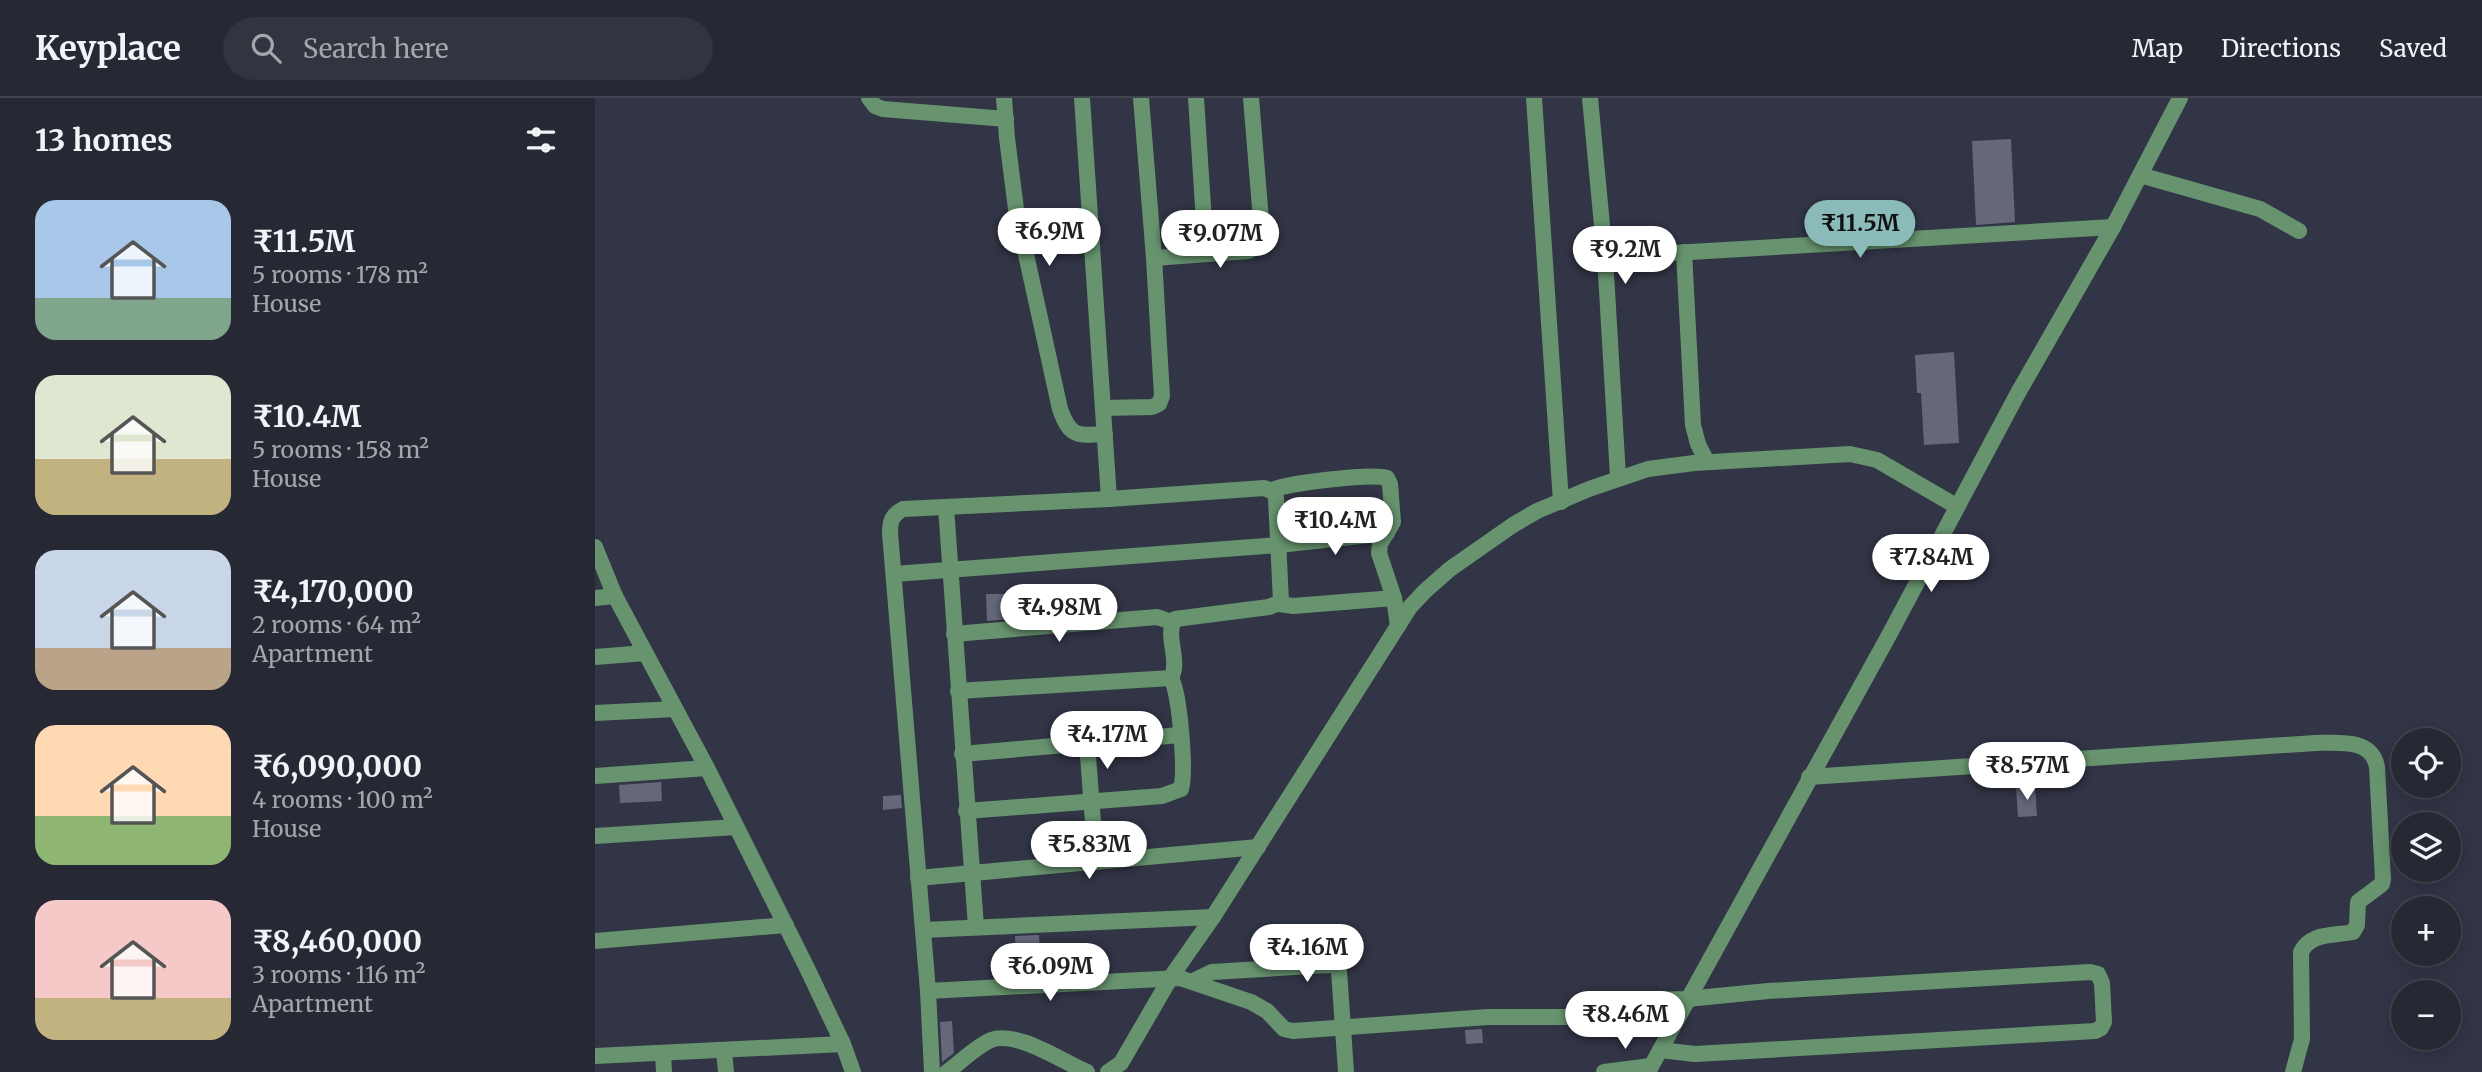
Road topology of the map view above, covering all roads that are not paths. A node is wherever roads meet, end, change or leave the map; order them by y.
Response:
1 (869, 98) edge
2 (1004, 98) edge
3 (1082, 98) edge
4 (1141, 98) edge
5 (1196, 98) edge
6 (1251, 98) edge
7 (1534, 98) edge
8 (1590, 98) edge
9 (2180, 98) edge
10 (941, 106) edge
11 (1006, 119) junction
12 (2140, 175) junction
13 (2113, 227) junction
14 (2299, 231) dead end
15 (1684, 252) junction
16 (1206, 253) junction
17 (1605, 257) junction
18 (1154, 258) junction
19 (1103, 408) junction
20 (1105, 435) junction
21 (1707, 462) junction
22 (1618, 478) junction
23 (1272, 490) junction
24 (1109, 499) junction
25 (1561, 502) junction
26 (1956, 506) junction
27 (946, 507) junction
28 (1387, 533) junction
29 (1279, 545) junction
30 (595, 547) edge
31 (950, 569) junction
32 (894, 574) junction
33 (615, 596) junction
34 (595, 597) edge
35 (1394, 598) junction
36 (1279, 604) junction
37 (1172, 622) junction
38 (1398, 626) junction
39 (954, 634) junction
40 (645, 653) junction
41 (595, 657) edge
42 (1171, 678) junction
43 (958, 691) junction
44 (675, 709) junction
45 (595, 713) edge
46 (1180, 735) junction
47 (1087, 743) junction
48 (962, 754) junction
49 (707, 768) junction
50 (595, 776) edge
51 (1809, 777) junction
52 (1091, 801) junction
53 (966, 811) junction
54 (736, 827) junction
55 (595, 836) edge
56 (1258, 847) junction
57 (1096, 862) junction
58 (971, 874) junction
59 (918, 878) junction
60 (1213, 917) junction
61 (786, 925) junction
62 (976, 927) junction
63 (923, 930) junction
64 (595, 941) edge
65 (1171, 977) junction
66 (1193, 981) junction
67 (927, 991) junction
68 (1687, 999) junction
69 (1342, 1027) junction
70 (843, 1044) junction
71 (724, 1050) junction
72 (1660, 1050) junction
73 (663, 1054) junction
74 (597, 1061) edge
75 (1650, 1069) edge
76 (664, 1072) edge
77 (726, 1072) edge
78 (853, 1072) edge
79 (932, 1072) edge
80 (947, 1072) edge
81 (1087, 1072) edge
82 (1108, 1072) edge
83 (1346, 1072) edge
84 (1604, 1072) edge
85 (2293, 1072) edge

1 - 10 street
2 - 11 street
3 - 19 street
4 - 18 street
5 - 16 street
6 - 16 street
7 - 25 street
8 - 17 street
9 - 12 street
10 - 11 street
11 - 20 street
12 - 13 street
12 - 14 street
13 - 15 street
13 - 26 street
15 - 17 street
15 - 21 street
16 - 18 street
17 - 22 street
18 - 19 street
19 - 20 street
20 - 24 street
21 - 22 street
21 - 26 street
22 - 25 street
23 - 24 street
23 - 28 street
23 - 29 street
24 - 27 street
25 - 38 street
26 - 51 street
27 - 31 street
27 - 32 street
28 - 29 street
28 - 35 street
29 - 31 street
29 - 36 street
30 - 33 street
31 - 32 street
31 - 39 street
32 - 59 street
33 - 34 street
33 - 40 street
35 - 36 street
35 - 38 street
36 - 37 street
37 - 39 street
37 - 42 street
38 - 56 street
39 - 43 street
40 - 41 street
40 - 44 street
42 - 43 street
42 - 46 street
43 - 48 street
44 - 45 street
44 - 49 street
46 - 47 street
46 - 52 street
47 - 48 street
47 - 52 street
48 - 53 street
49 - 50 street
49 - 54 street
51 - 68 street
51 - 85 street
52 - 53 street
52 - 57 street
53 - 58 street
54 - 55 street
54 - 61 street
56 - 57 street
56 - 60 street
57 - 58 street
58 - 59 street
58 - 62 street
59 - 63 street
60 - 62 street
60 - 65 street
61 - 64 street
61 - 70 street
62 - 63 street
63 - 67 street
65 - 66 street
65 - 67 street
65 - 82 street
66 - 69 street
66 - 69 street
67 - 79 street
68 - 69 street
68 - 72 street
68 - 72 street
69 - 83 street
70 - 71 street
70 - 78 street
71 - 73 street
71 - 77 street
72 - 75 street
73 - 74 street
73 - 76 street
75 - 84 street
80 - 81 street

